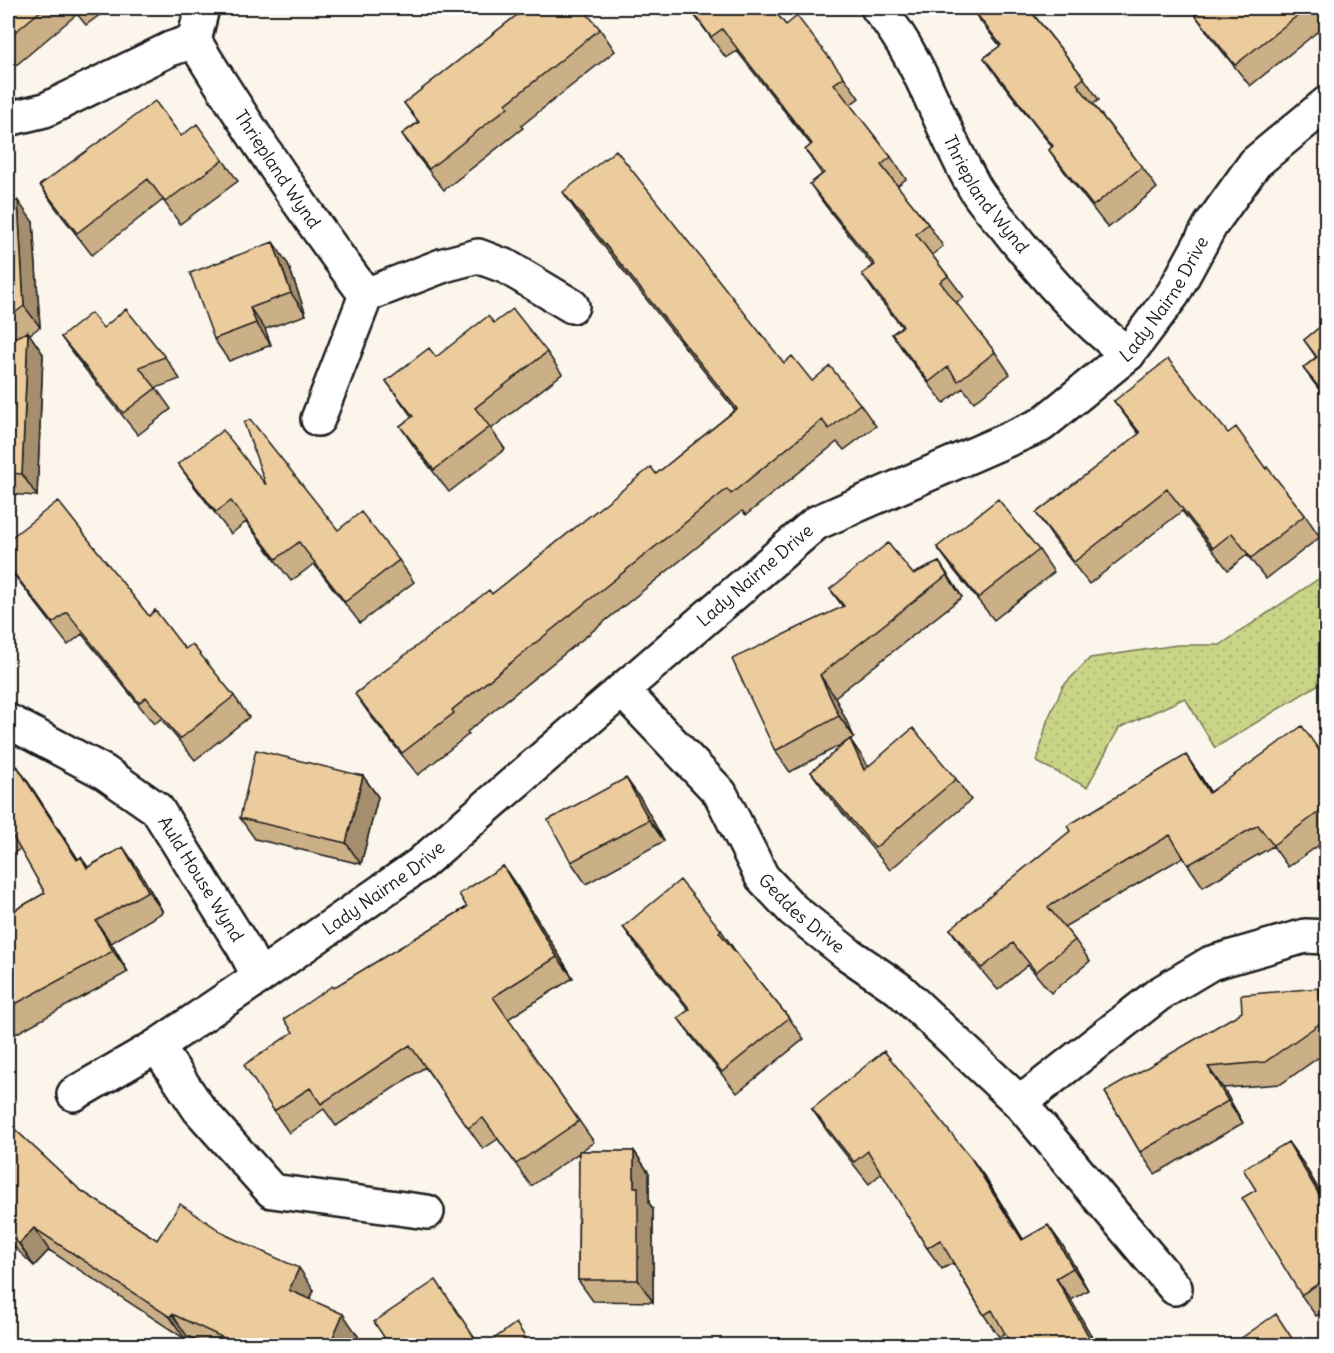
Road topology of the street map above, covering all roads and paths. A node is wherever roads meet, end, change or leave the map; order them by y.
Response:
1 (202, 8) edge
2 (878, 8) edge
3 (194, 41) junction
4 (1326, 104) edge
5 (8, 119) edge
6 (366, 295) junction
7 (572, 306) dead end
8 (1128, 354) junction
9 (318, 419) dead end
10 (622, 690) junction
11 (8, 721) edge
12 (1326, 938) edge
13 (259, 977) junction
14 (157, 1046) junction
15 (74, 1094) dead end
16 (1020, 1103) junction
17 (427, 1212) dead end
18 (1174, 1288) dead end

1 - 3 street
2 - 8 street, Thriepland Wynd
3 - 5 street
3 - 6 street, Thriepland Wynd
4 - 8 street, Lady Nairne Drive
6 - 7 street
6 - 9 street
8 - 10 street, Lady Nairne Drive
10 - 13 street, Lady Nairne Drive
10 - 16 street, Geddes Drive
11 - 13 street, Auld House Wynd
12 - 16 street
13 - 14 street, Lady Nairne Drive
14 - 15 street, Lady Nairne Drive
14 - 17 street
16 - 18 street, Geddes Drive

